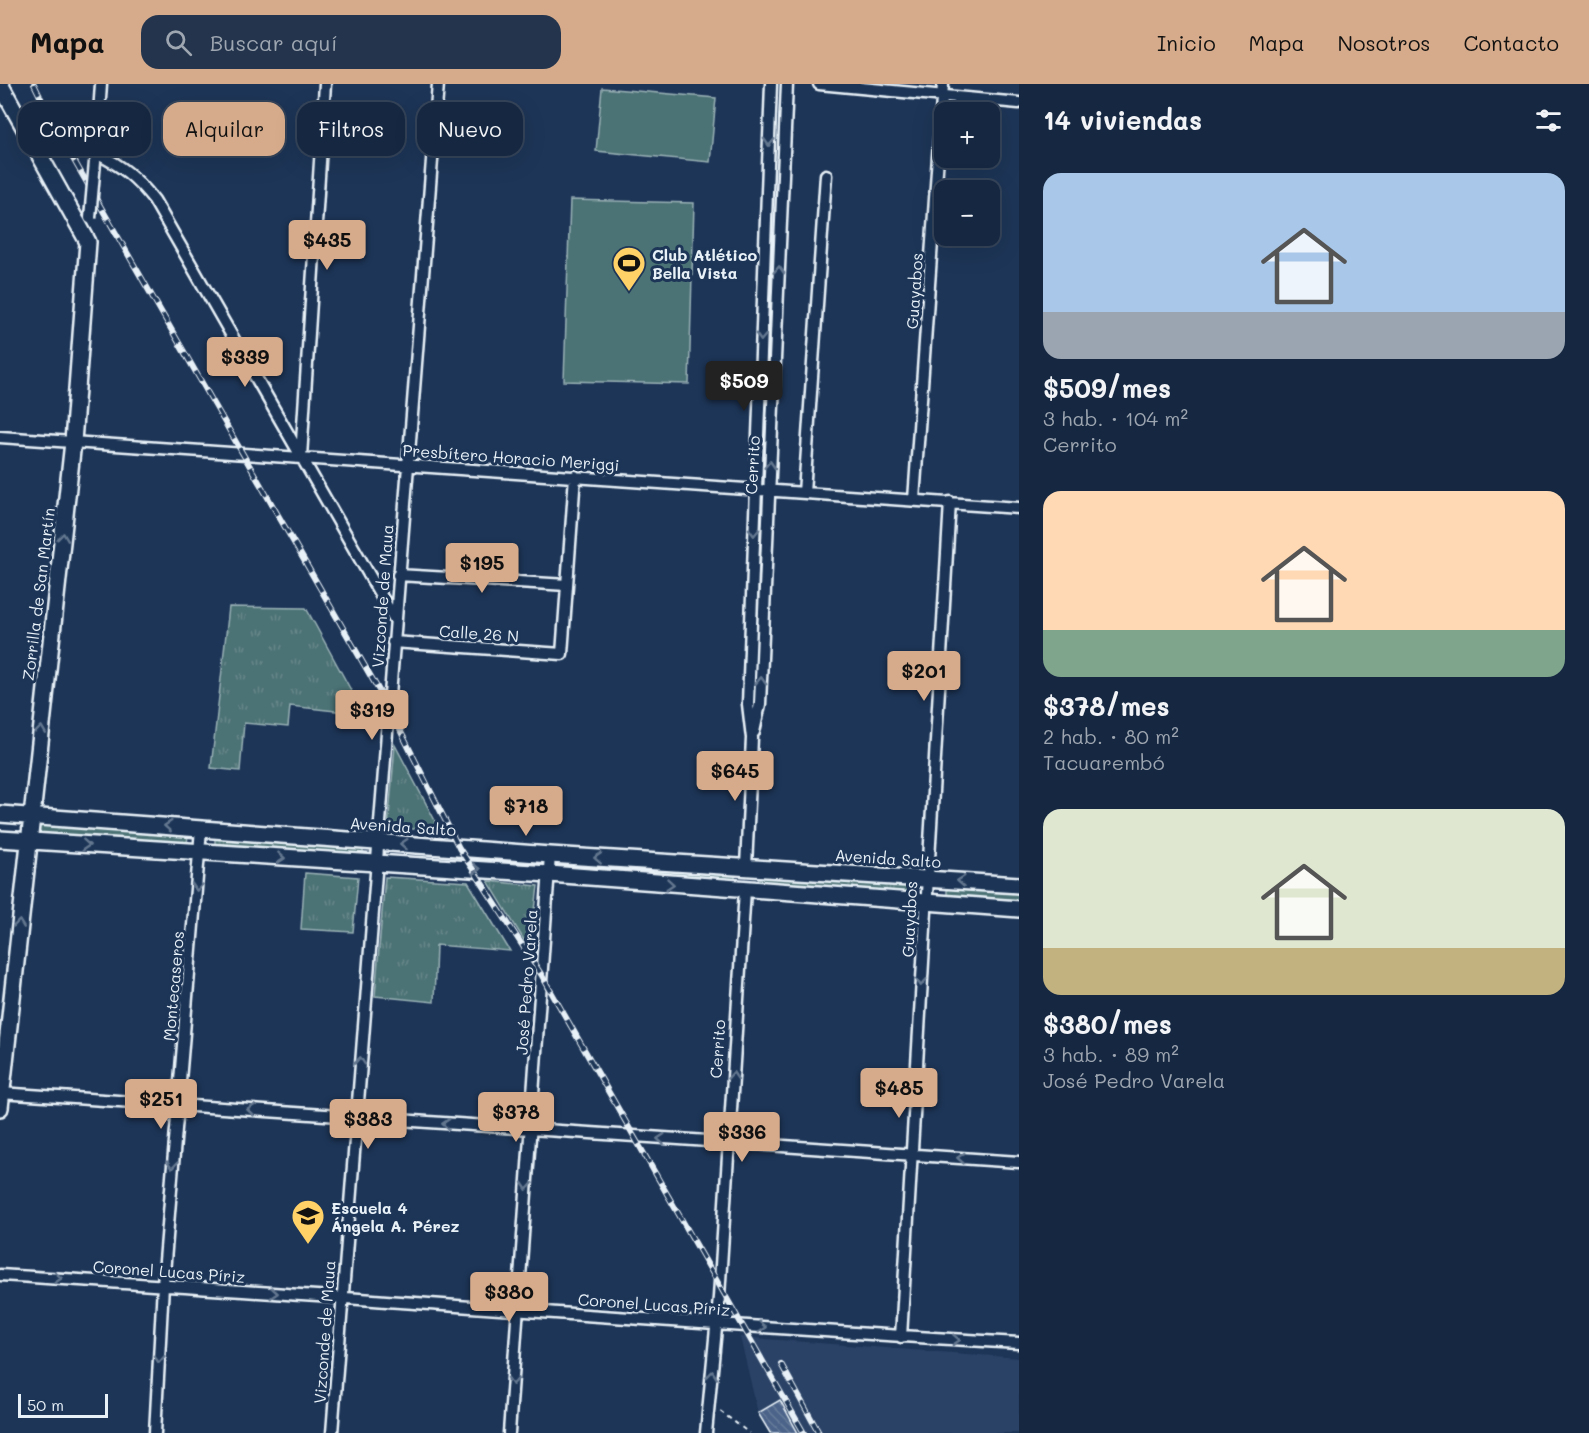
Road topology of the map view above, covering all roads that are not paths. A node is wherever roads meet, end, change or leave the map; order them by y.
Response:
1 (0, 84) edge
2 (101, 84) edge
3 (325, 84) edge
4 (438, 84) edge
5 (771, 84) edge
6 (787, 84) edge
7 (819, 84) edge
8 (943, 84) edge
9 (942, 96) junction
10 (1019, 103) edge
11 (96, 157) junction
12 (826, 175) dead end
13 (87, 242) junction
14 (0, 437) edge
15 (73, 442) junction
16 (301, 457) junction
17 (408, 466) junction
18 (574, 476) junction
19 (755, 491) junction
20 (769, 491) junction
21 (804, 493) junction
22 (914, 500) junction
23 (950, 502) junction
24 (1019, 507) edge
25 (398, 576) junction
26 (567, 585) junction
27 (395, 620) junction
28 (393, 642) junction
29 (752, 738) junction
30 (0, 814) edge
31 (31, 816) junction
32 (201, 829) junction
33 (0, 839) edge
34 (28, 841) junction
35 (377, 842) junction
36 (201, 852) junction
37 (550, 855) junction
38 (376, 864) junction
39 (746, 867) junction
40 (549, 874) junction
41 (927, 879) junction
42 (1019, 885) edge
43 (745, 890) junction
44 (926, 903) junction
45 (1019, 909) edge
46 (0, 1098) edge
47 (177, 1104) junction
48 (356, 1118) junction
49 (531, 1130) junction
50 (729, 1144) junction
51 (911, 1154) junction
52 (1019, 1162) edge
53 (0, 1275) edge
54 (163, 1285) junction
55 (342, 1298) junction
56 (519, 1309) junction
57 (717, 1325) junction
58 (901, 1336) junction
59 (1019, 1343) edge
60 (155, 1433) edge
61 (332, 1433) edge
62 (509, 1433) edge
63 (706, 1433) edge

1 - 13 street
2 - 11 street, Zorrilla de San Martín
3 - 16 street
4 - 17 street, Vizconde de Maua
5 -> 19 street, Cerrito
20 -> 6 street, Cerrito
7 - 9 street
8 - 9 street, Guayabos
9 - 10 street
9 - 22 street, Guayabos
11 - 13 street, Zorrilla de San Martín, bridge
11 - 16 street
12 - 21 street
13 - 15 street, Zorrilla de San Martín
14 - 15 street, Presbítero Horacio Meriggi
15 - 16 street, Presbítero Horacio Meriggi
31 -> 15 street, Zorrilla de San Martín
16 - 17 street, Presbítero Horacio Meriggi
16 - 27 street
17 - 18 street, Presbítero Horacio Meriggi
17 - 25 street, Vizconde de Maua
18 - 19 street, Presbítero Horacio Meriggi
18 - 26 street
19 - 20 street, Presbítero Horacio Meriggi
19 -> 29 street, Cerrito
20 - 21 street, Presbítero Horacio Meriggi
29 -> 20 street, Cerrito
21 - 22 street, Presbítero Horacio Meriggi
22 - 23 street, Presbítero Horacio Meriggi
23 - 24 street, Presbítero Horacio Meriggi
23 - 41 street, Guayabos
25 - 26 street
25 - 27 street, Vizconde de Maua
26 - 28 street, Calle 26 N
27 - 28 street, Vizconde de Maua
28 - 35 street, Vizconde de Maua
29 - 39 street, Cerrito
30 - 31 street, Avenida Salto
32 -> 31 street, Avenida Salto
31 - 34 street, Zorrilla de San Martín
32 - 35 street, Avenida Salto
32 - 36 street, Montecaseros
33 - 34 street
34 -> 36 street
46 -> 34 street, Zorrilla de San Martín
37 -> 35 street, Avenida Salto
35 - 38 street, Vizconde de Maua
36 -> 38 street
36 -> 47 street, Montecaseros
39 -> 37 street, Avenida Salto
37 - 40 street, José Pedro Varela
38 -> 40 street
48 -> 38 street, Vizconde de Maua
39 - 41 street, Avenida Salto
39 - 43 street, Cerrito
40 -> 43 street
40 - 49 street, José Pedro Varela
42 -> 41 street, Avenida Salto
41 - 44 street, Guayabos
43 - 44 street
50 -> 43 street, Cerrito
44 - 45 street
44 -> 51 street, Guayabos
46 - 47 street
48 -> 47 street
47 -> 54 street, Montecaseros
49 -> 48 street
48 - 55 street, Vizconde de Maua
50 -> 49 street
49 -> 56 street, José Pedro Varela
50 - 51 street
50 - 57 street, Cerrito
52 -> 51 street
51 - 58 street, Guayabos
53 -> 54 street, Coronel Lucas Píriz
54 -> 55 street, Coronel Lucas Píriz
54 -> 60 street, Montecaseros
55 - 56 street, Coronel Lucas Píriz
55 - 61 street, Vizconde de Maua
56 - 57 street, Coronel Lucas Píriz
56 -> 62 street, José Pedro Varela
57 -> 58 street, Coronel Lucas Píriz
63 -> 57 street, Cerrito
58 -> 59 street, Coronel Lucas Píriz

